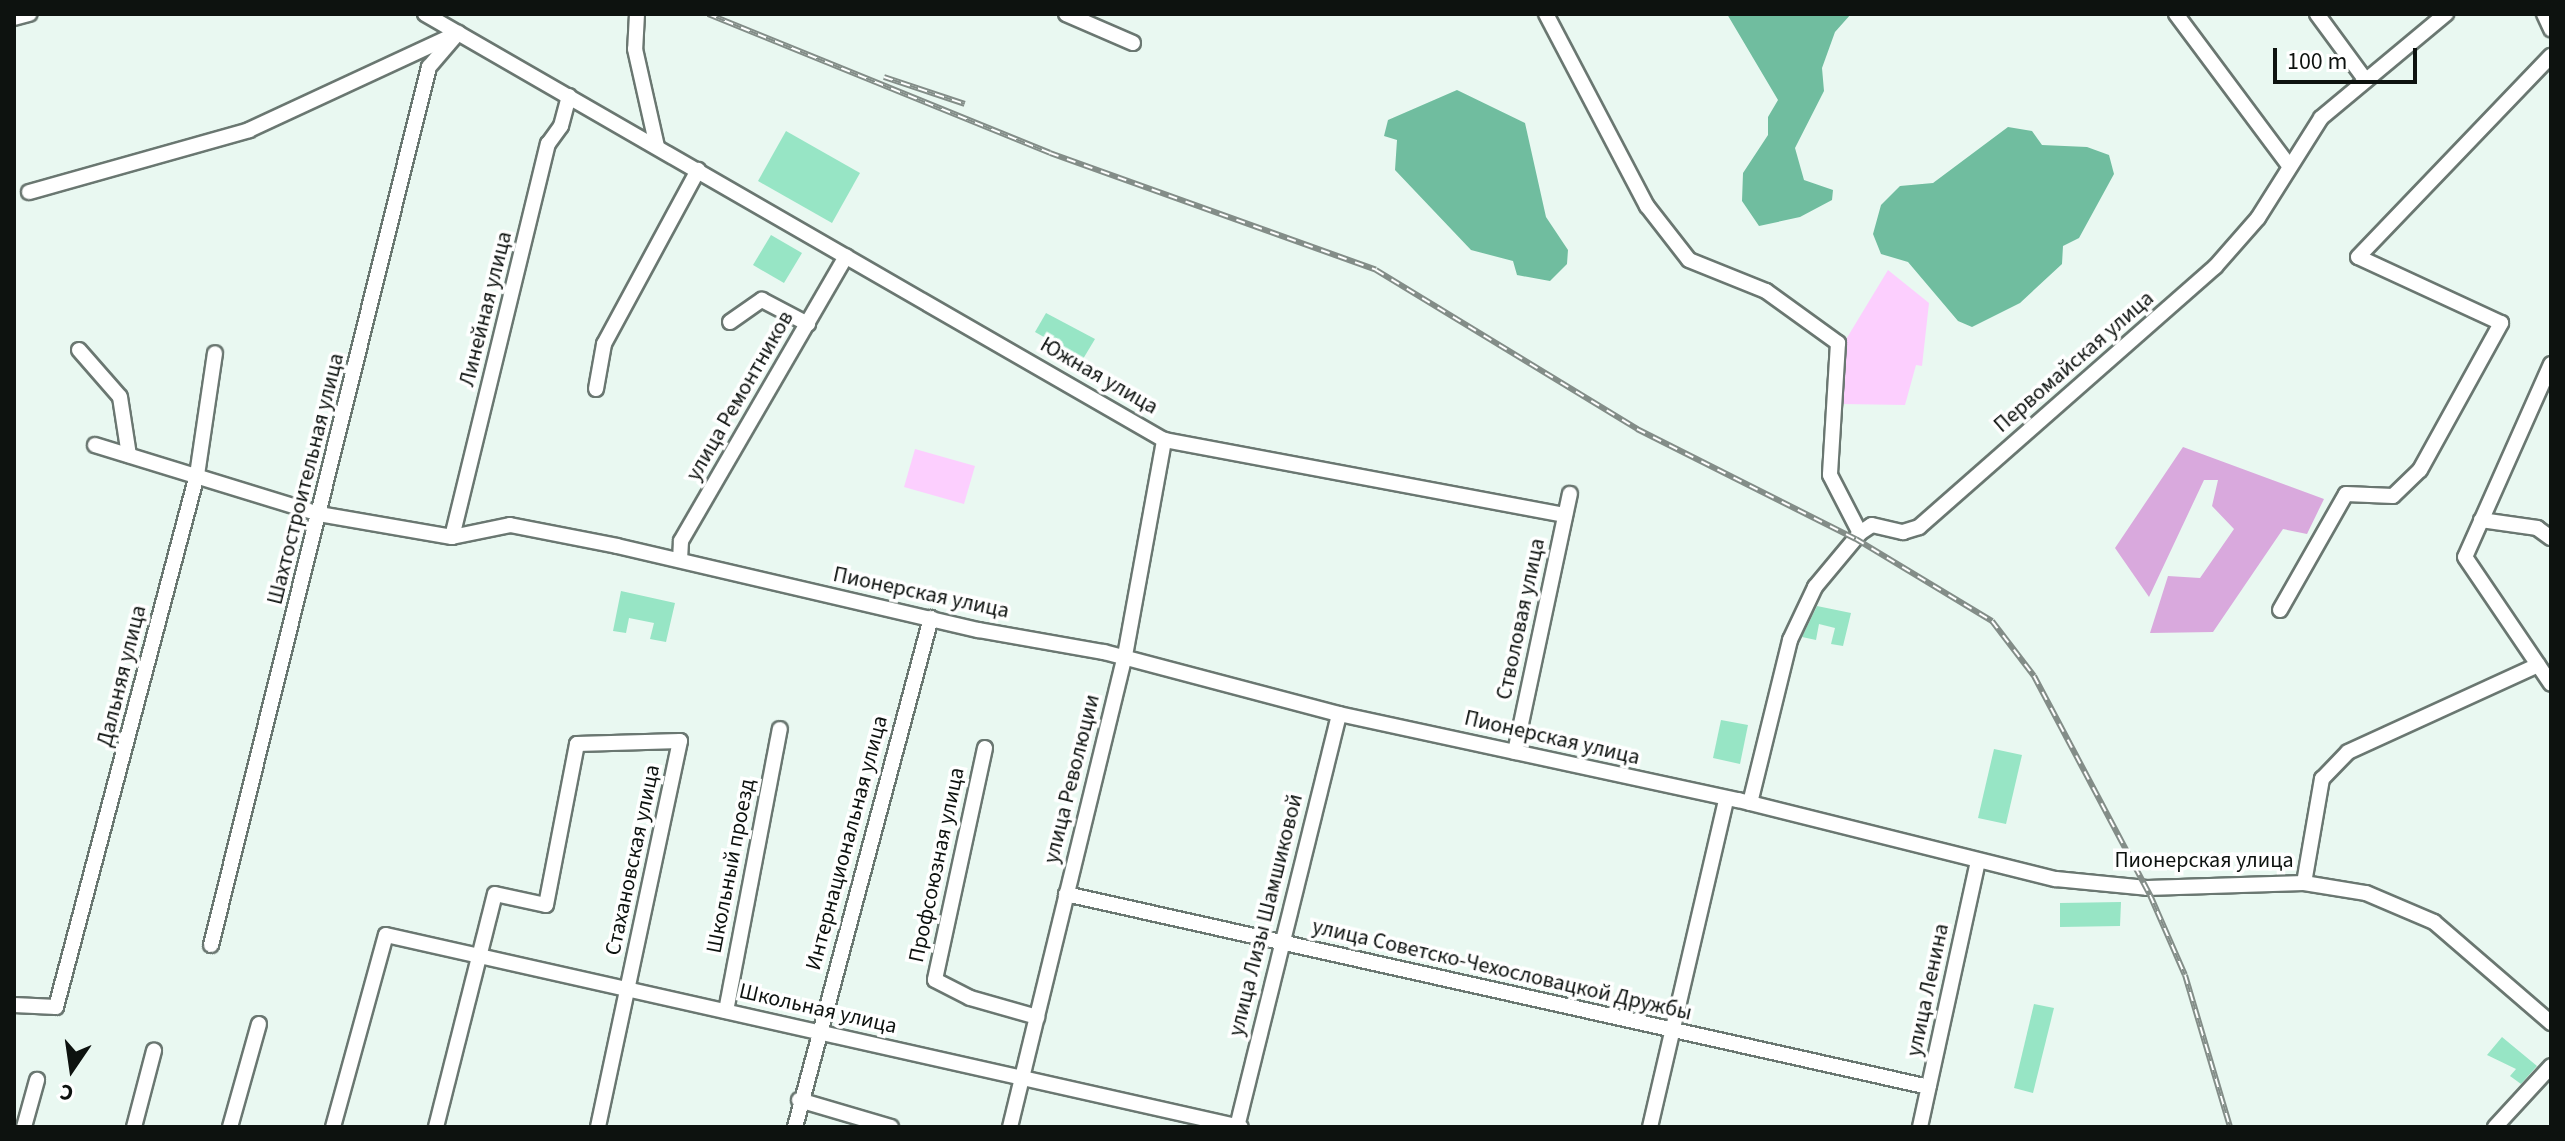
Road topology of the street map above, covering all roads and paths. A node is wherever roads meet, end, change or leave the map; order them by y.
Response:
1 (29, 14) edge
2 (425, 14) edge
3 (637, 14) edge
4 (1066, 14) edge
5 (1546, 14) edge
6 (2176, 14) edge
7 (2317, 14) edge
8 (2446, 14) edge
9 (2544, 14) edge
10 (14, 18) edge
11 (2551, 29) edge
12 (458, 33) junction
13 (1133, 43) dead end
14 (2551, 56) edge
15 (2364, 78) junction
16 (569, 96) junction
17 (657, 147) junction
18 (2288, 164) junction
19 (698, 170) junction
20 (29, 192) dead end
21 (846, 256) junction
22 (730, 322) dead end
23 (808, 324) junction
24 (79, 350) dead end
25 (215, 353) dead end
26 (2551, 364) edge
27 (596, 389) dead end
28 (1164, 440) junction
29 (95, 445) dead end
30 (129, 455) junction
31 (197, 475) junction
32 (1570, 494) dead end
33 (319, 514) junction
34 (1565, 515) junction
35 (2481, 520) junction
36 (1858, 536) junction
37 (452, 537) junction
38 (2551, 538) edge
39 (680, 560) junction
40 (2280, 610) dead end
41 (931, 618) junction
42 (1124, 661) junction
43 (2538, 665) junction
44 (2551, 684) edge
45 (1339, 714) junction
46 (780, 729) dead end
47 (985, 748) dead end
48 (1515, 752) junction
49 (1726, 800) junction
50 (1750, 803) junction
51 (1978, 861) junction
52 (2304, 883) junction
53 (1066, 894) junction
54 (1281, 943) junction
55 (211, 945) dead end
56 (484, 956) junction
57 (628, 990) junction
58 (14, 1005) edge
59 (726, 1011) junction
60 (1037, 1017) junction
61 (2551, 1023) edge
62 (259, 1024) dead end
63 (1672, 1031) junction
64 (818, 1032) junction
65 (154, 1051) dead end
66 (2551, 1066) edge
67 (1022, 1077) junction
68 (37, 1080) dead end
69 (1929, 1087) junction
70 (799, 1100) junction
71 (24, 1127) edge
72 (134, 1127) edge
73 (230, 1127) edge
74 (333, 1127) edge
75 (436, 1127) edge
76 (598, 1127) edge
77 (795, 1127) edge
78 (891, 1127) edge
79 (1010, 1127) edge
80 (1239, 1127) edge
81 (1650, 1127) edge
82 (1920, 1127) edge
83 (2495, 1127) edge

1 - 10 street
2 - 12 street, Южная улица
3 - 17 street
4 - 13 street
5 - 36 street
6 - 18 street
7 - 15 street
8 - 15 street, Первомайская улица
9 - 11 street
12 - 16 street, Южная улица
12 - 20 street
12 - 33 street, Шахтостроительная улица
14 - 40 street
15 - 18 street, Первомайская улица
16 - 17 street, Южная улица
16 - 37 street, Линейная улица
17 - 19 street, Южная улица
18 - 36 street, Первомайская улица
19 - 21 street, Южная улица
19 - 27 street
21 - 23 street, улица Ремонтников
21 - 28 street, Южная улица
22 - 23 street
23 - 39 street, улица Ремонтников
24 - 30 street
25 - 31 street, Дальняя улица
26 - 35 street
28 - 34 street, Южная улица
28 - 42 street, улица Революции
29 - 30 street
30 - 31 street
31 - 33 street
31 - 58 street, Дальняя улица
32 - 34 street, Стволовая улица
33 - 37 street
33 - 55 street, Шахтостроительная улица
34 - 48 street, Стволовая улица
35 - 38 street
35 - 43 street
36 - 50 street
37 - 39 street, Пионерская улица
39 - 41 street, Пионерская улица
41 - 42 street, Пионерская улица
41 - 64 street, Интернациональная улица
42 - 45 street, Пионерская улица
42 - 53 street, улица Революции
43 - 44 street
43 - 52 street
45 - 48 street, Пионерская улица
45 - 54 street, улица Лизы Шамшиковой
46 - 59 street, Школьный проезд
47 - 60 street, Профсоюзная улица
48 - 49 street, Пионерская улица
49 - 50 street, Пионерская улица
49 - 63 street
50 - 51 street, Пионерская улица
51 - 52 street, Пионерская улица
51 - 69 street, улица Ленина
52 - 61 street, Пионерская улица
53 - 54 street, улица Советско-Чехословацкой Дружбы
53 - 60 street, улица Революции
54 - 63 street, улица Советско-Чехословацкой Дружбы
54 - 80 street, улица Лизы Шамшиковой
56 - 57 street, Школьная улица
56 - 57 street, Стахановская улица
56 - 74 street, Школьная улица
56 - 75 street
57 - 59 street, Школьная улица
57 - 76 street, Стахановская улица
59 - 64 street, Школьная улица
60 - 67 street, улица Революции
62 - 73 street
63 - 69 street, улица Советско-Чехословацкой Дружбы
63 - 81 street
64 - 67 street, Школьная улица
64 - 70 street, Интернациональная улица
65 - 72 street
66 - 83 street
67 - 79 street, улица Революции
67 - 80 street, Школьная улица
68 - 71 street
69 - 82 street, улица Ленина
70 - 77 street, Интернациональная улица
70 - 78 street

